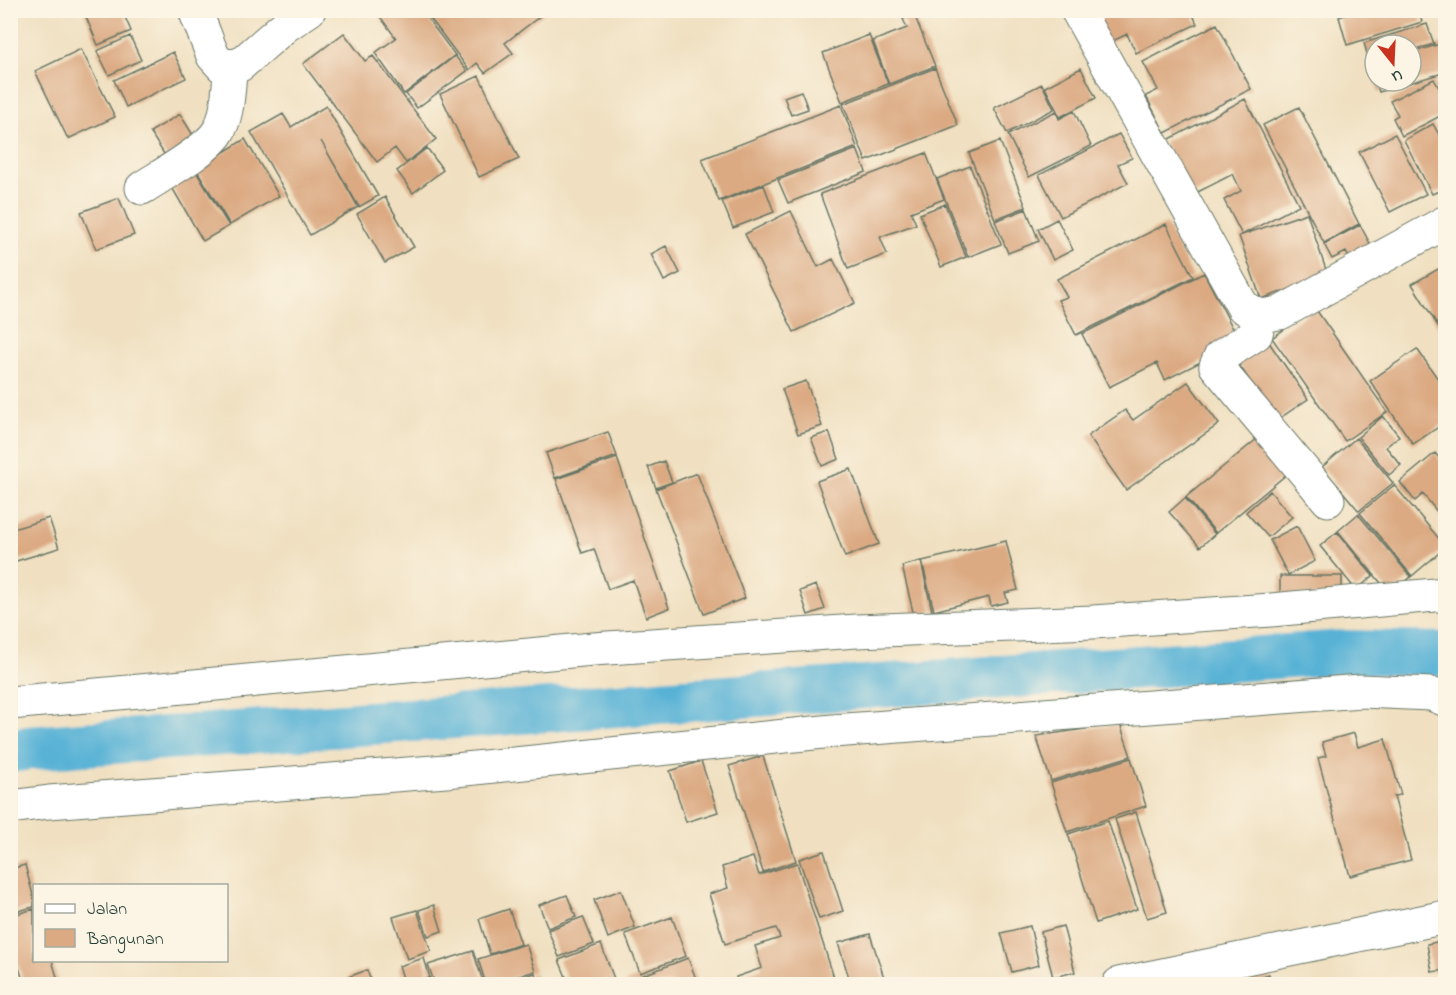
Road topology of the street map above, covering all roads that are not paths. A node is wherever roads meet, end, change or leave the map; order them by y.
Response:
1 (195, 10) edge
2 (309, 10) edge
3 (1077, 10) edge
4 (231, 67) junction
5 (142, 188) dead end
6 (1446, 222) edge
7 (1260, 316) junction
8 (1328, 500) dead end
9 (1446, 594) edge
10 (1446, 700) edge
11 (10, 703) edge
12 (10, 807) edge
13 (1446, 916) edge
14 (1119, 984) edge

1 - 4 street
2 - 4 street
3 - 7 street
4 - 5 street
6 - 7 street
7 - 8 street
9 - 11 street
10 - 12 street
13 - 14 street

